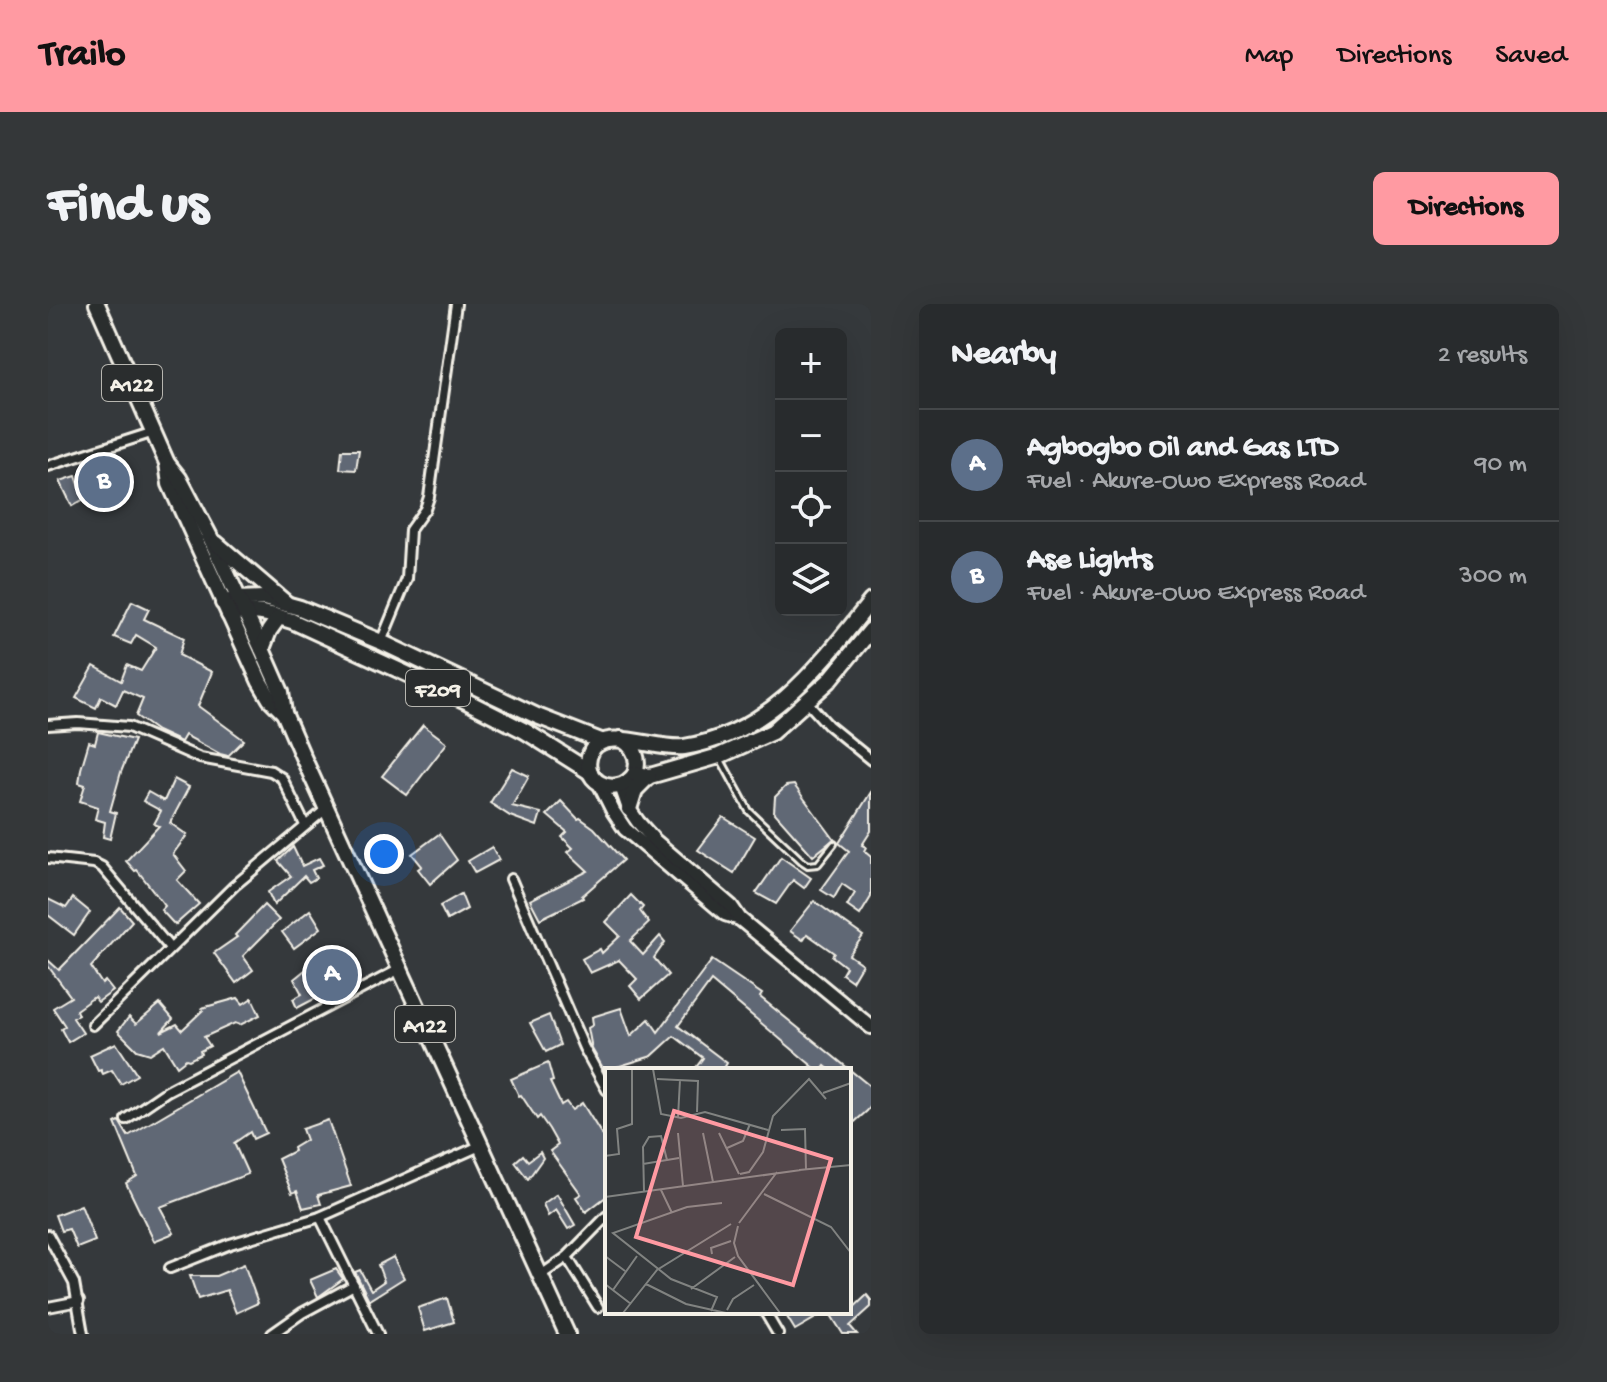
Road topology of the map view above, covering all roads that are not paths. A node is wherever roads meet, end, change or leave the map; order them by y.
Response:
1 (97, 304) edge
2 (456, 304) edge
3 (154, 432) junction
4 (167, 463) junction
5 (48, 466) edge
6 (210, 537) junction
7 (871, 601) edge
8 (233, 607) junction
9 (282, 610) junction
10 (871, 630) edge
11 (381, 642) junction
12 (262, 649) junction
13 (808, 703) junction
14 (284, 713) junction
15 (48, 725) edge
16 (621, 739) junction
17 (601, 741) junction
18 (719, 756) junction
19 (871, 760) edge
20 (642, 775) junction
21 (594, 778) junction
22 (621, 786) junction
23 (326, 809) junction
24 (629, 809) junction
25 (305, 825) junction
26 (834, 844) dead end
27 (48, 858) edge
28 (511, 879) dead end
29 (740, 919) junction
30 (170, 948) junction
31 (400, 969) junction
32 (93, 1025) dead end
33 (871, 1027) edge
34 (605, 1086) edge
35 (126, 1119) dead end
36 (483, 1145) junction
37 (320, 1217) junction
38 (605, 1218) edge
39 (48, 1235) edge
40 (567, 1257) junction
41 (170, 1268) dead end
42 (541, 1275) junction
43 (354, 1285) junction
44 (79, 1301) junction
45 (48, 1307) edge
46 (598, 1307) dead end
47 (766, 1314) edge
48 (83, 1334) edge
49 (272, 1334) edge
50 (378, 1334) edge
51 (567, 1334) edge
52 (778, 1334) edge

1 - 3 main road, A122
2 - 11 street
3 - 4 main road, A122
3 - 5 street
4 - 6 main road, A122
4 - 8 main road, A122
6 - 8 main road, A122
6 - 9 main road
7 - 16 main road
8 - 9 main road
8 - 12 main road, A122
8 - 14 main road, A122
9 - 11 main road, F209
9 - 12 main road
9 - 21 main road, F209
10 - 13 main road
11 - 17 main road, F209
12 - 14 main road, A122
13 - 18 main road
13 - 19 street
14 - 23 main road, A122
15 - 25 street
16 - 17 main road
16 - 20 main road
17 - 21 main road
18 - 20 main road
18 - 26 lane
20 - 22 main road
20 - 24 main road
21 - 22 main road
21 - 29 main road, F209
22 - 24 main road, F209
23 - 25 street
23 - 31 main road, A122
24 - 29 main road, F209
25 - 30 street
27 - 30 street
28 - 34 street
29 - 33 main road, F209
30 - 32 street
31 - 35 street
31 - 36 main road, A122
36 - 37 street
36 - 42 main road, A122
37 - 41 street
37 - 43 street
38 - 40 street
39 - 44 street
40 - 42 street
40 - 46 street
42 - 51 main road, A122
43 - 49 street
43 - 50 street
44 - 45 street
44 - 48 street
47 - 52 street

